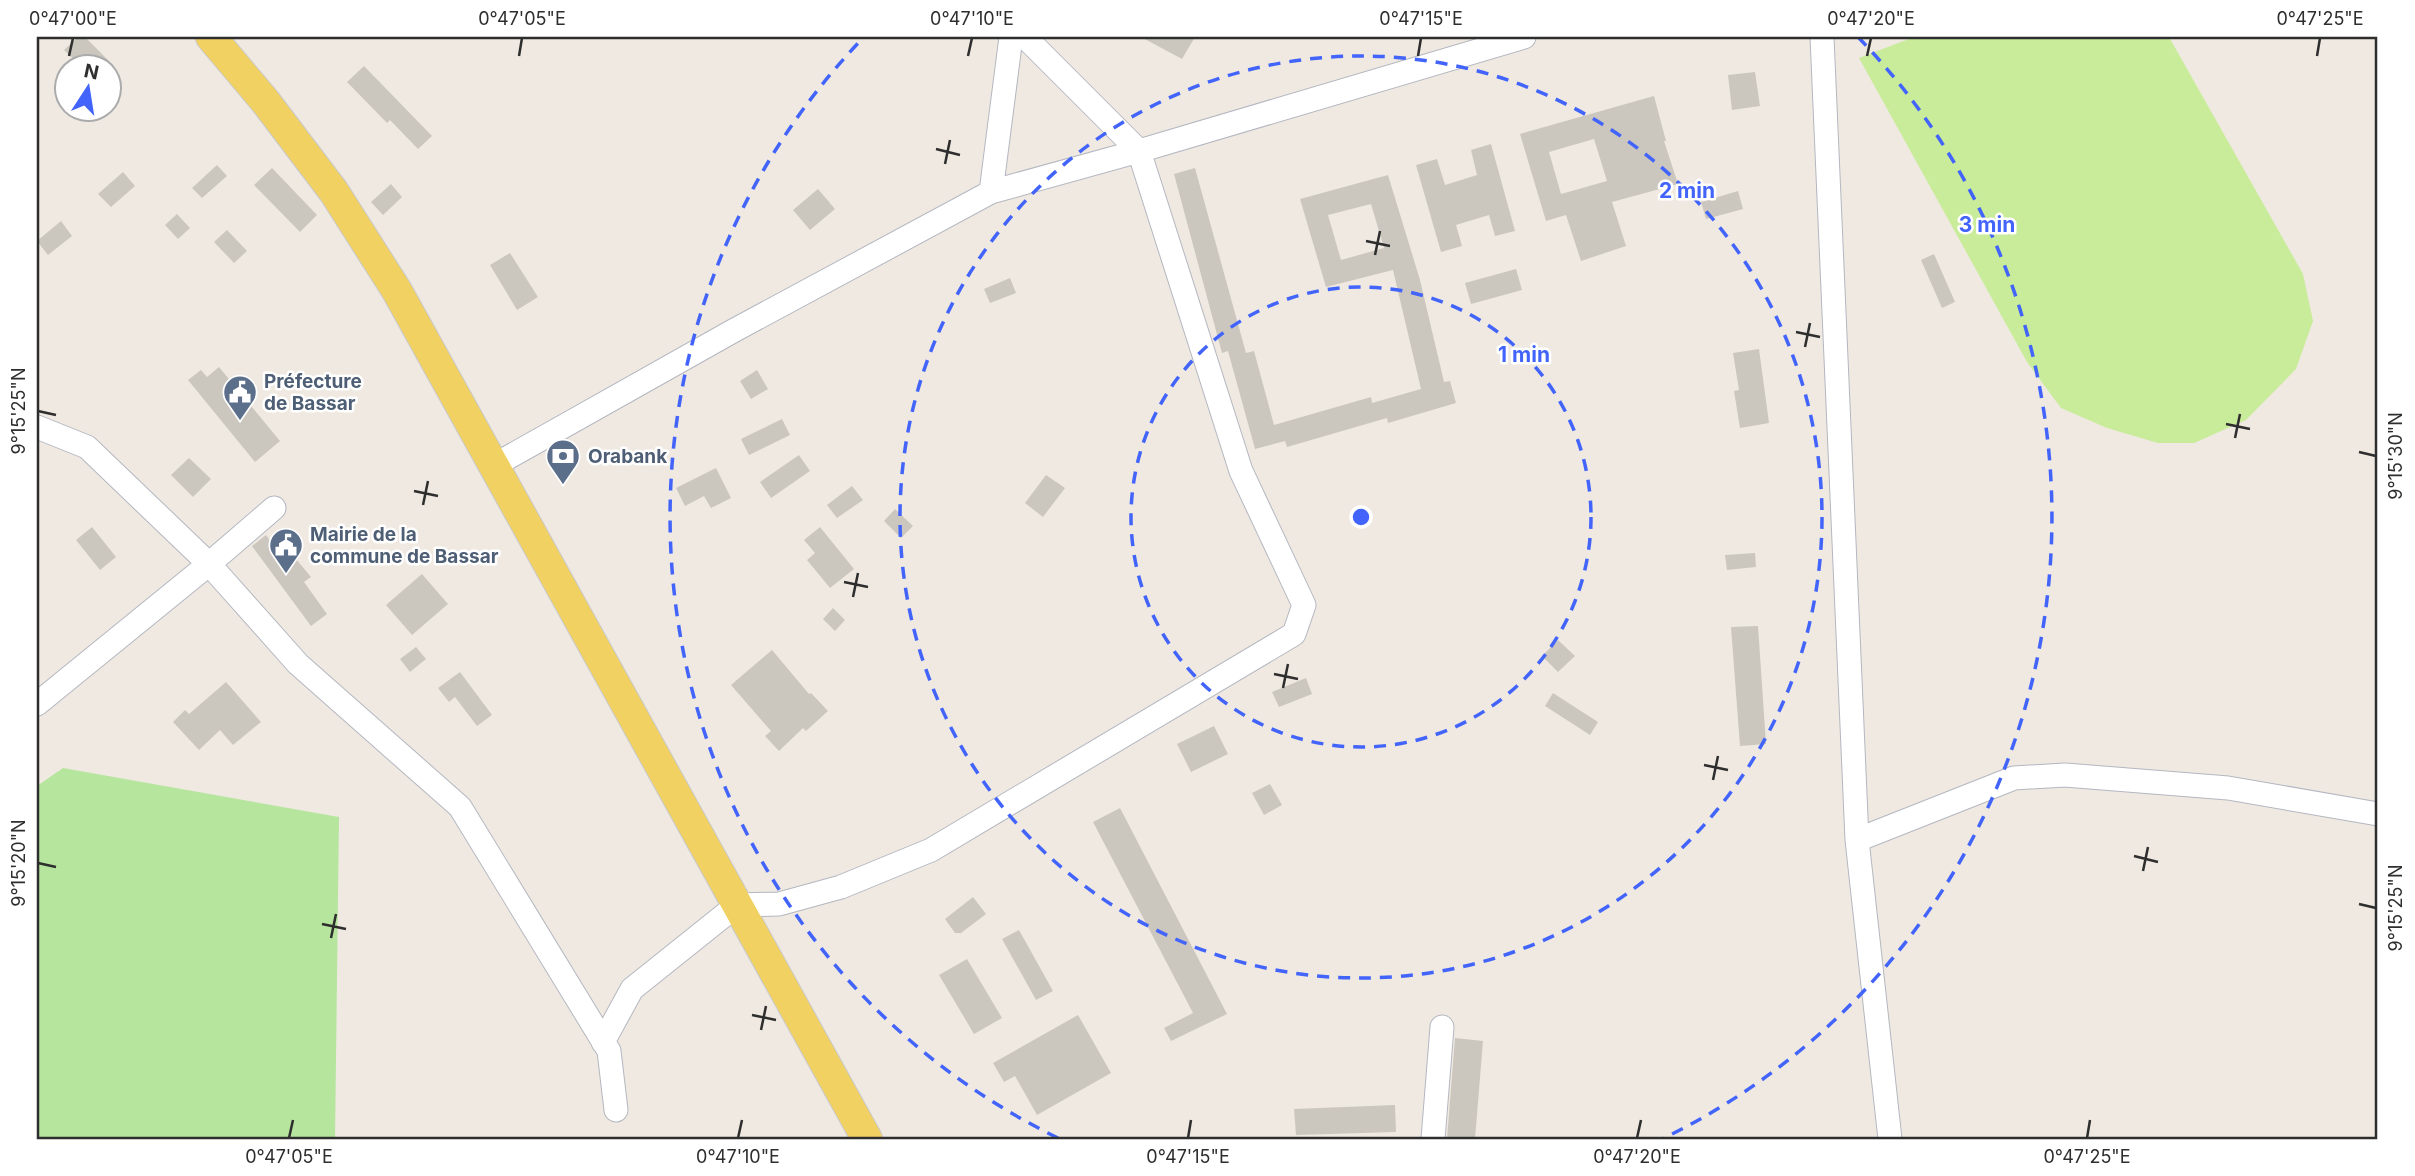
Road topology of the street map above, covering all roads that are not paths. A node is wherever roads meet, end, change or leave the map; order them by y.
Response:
1 (211, 37) edge
2 (1011, 37) edge
3 (1026, 37) edge
4 (1524, 37) edge
5 (1822, 37) edge
6 (1139, 151) junction
7 (991, 192) junction
8 (37, 427) edge
9 (493, 466) junction
10 (274, 508) dead end
11 (209, 564) junction
12 (37, 704) edge
13 (2378, 814) edge
14 (1857, 840) junction
15 (737, 905) junction
16 (1442, 1027) dead end
17 (603, 1042) junction
18 (616, 1110) dead end
19 (867, 1139) edge
20 (1433, 1139) edge
21 (1890, 1139) edge

1 - 9 main road
2 - 7 street
3 - 6 street
4 - 6 street
5 - 14 street
6 - 7 street
6 - 15 street
7 - 9 street
8 - 11 street
9 - 15 main road
10 - 11 street
11 - 12 street
11 - 17 street
13 - 14 street
14 - 21 street
15 - 17 street
15 - 19 main road
16 - 20 street
17 - 18 street

